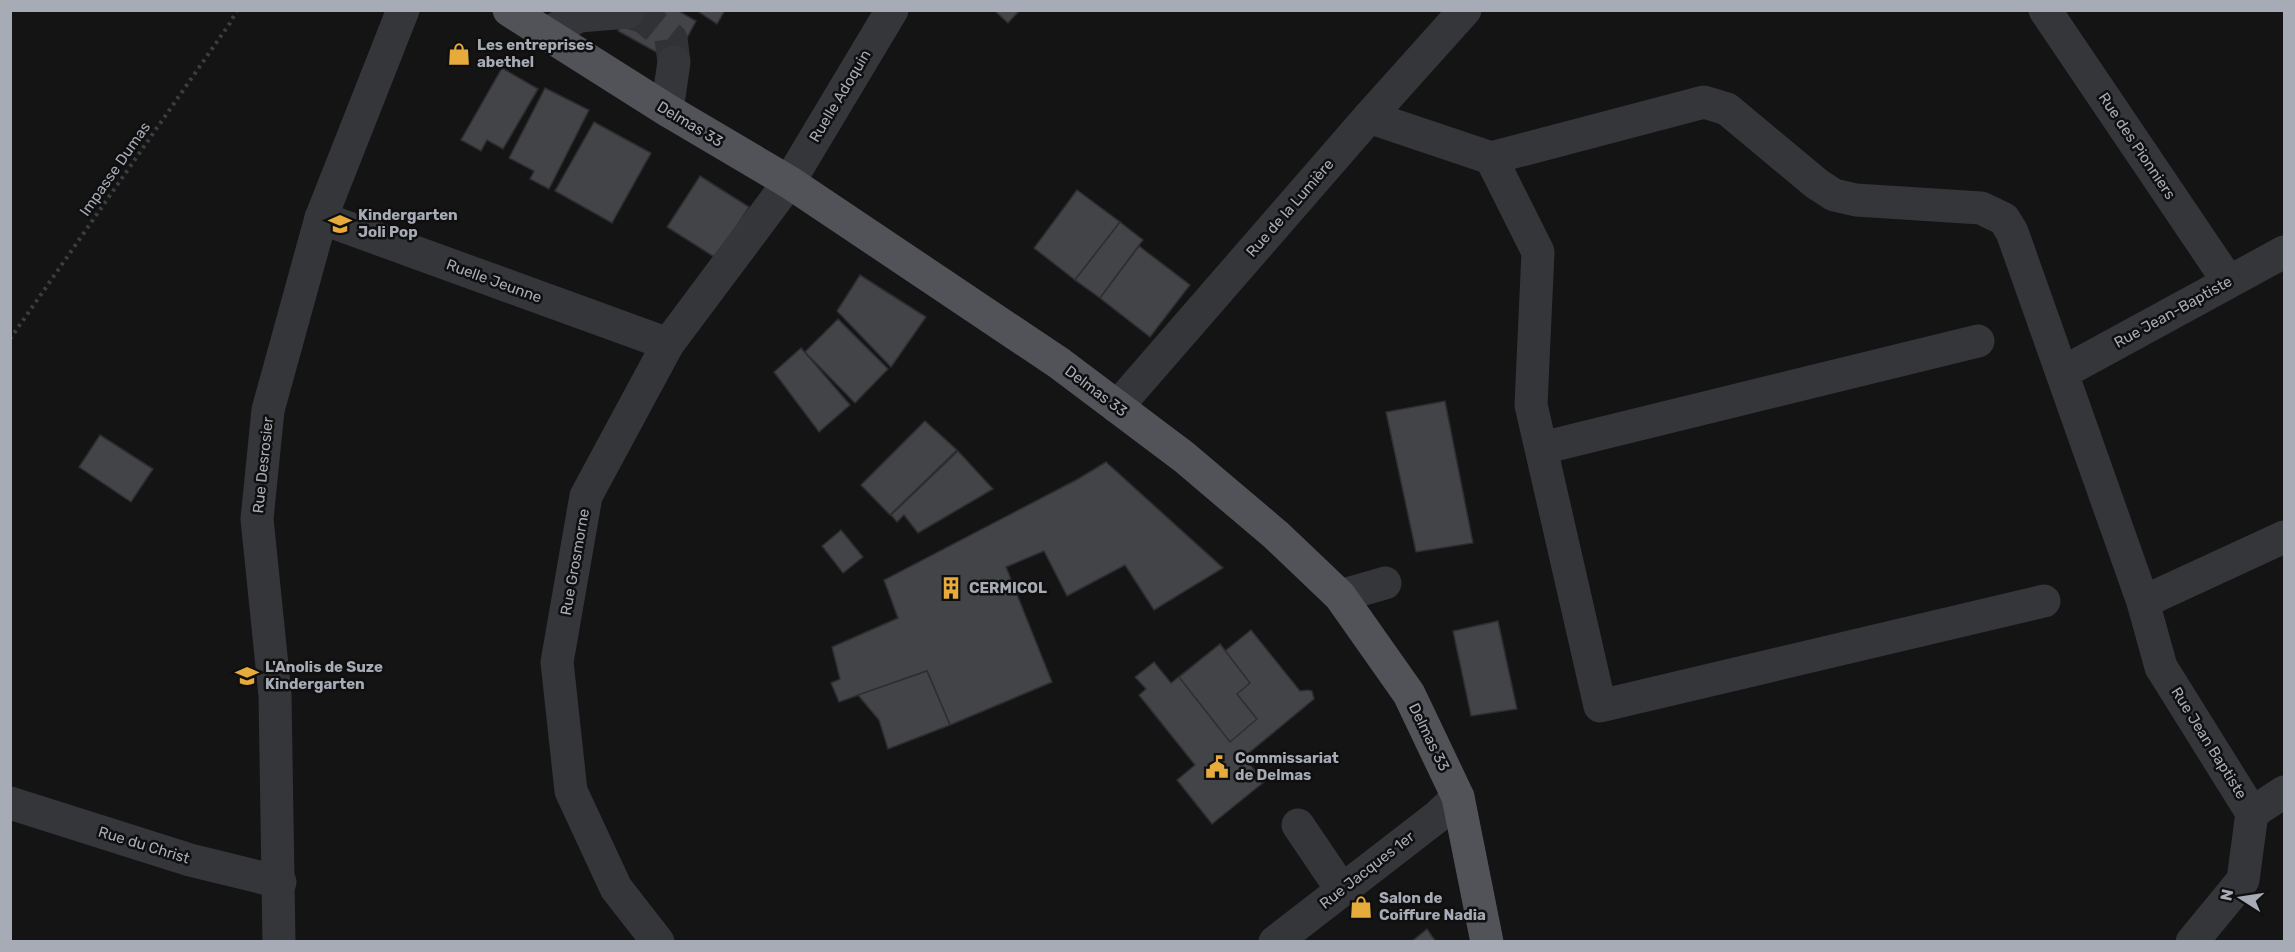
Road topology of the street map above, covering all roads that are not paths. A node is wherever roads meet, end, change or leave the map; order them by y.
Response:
1 (404, 10) edge
2 (509, 10) edge
3 (892, 10) edge
4 (1465, 10) edge
5 (2045, 10) edge
6 (628, 12) dead end
7 (546, 34) junction
8 (674, 62) tunnel mouth
9 (667, 110) junction
10 (1369, 117) junction
11 (1491, 158) junction
12 (789, 183) junction
13 (321, 218) junction
14 (2284, 252) edge
15 (2228, 281) junction
16 (1978, 341) dead end
17 (668, 344) junction
18 (2062, 373) junction
19 (1117, 407) junction
20 (1542, 448) junction
21 (2284, 537) edge
22 (1384, 584) dead end
23 (1340, 596) junction
24 (2044, 601) dead end
25 (2143, 602) junction
26 (2284, 792) edge
27 (1458, 797) junction
28 (10, 803) edge
29 (2252, 813) junction
30 (1298, 825) dead end
31 (280, 882) junction
32 (1342, 890) junction
33 (279, 942) edge
34 (658, 942) edge
35 (1275, 942) edge
36 (1487, 942) edge
37 (2192, 942) edge

1 - 13 street, Rue Desrosier
2 - 7 main road, Delmas 33
3 - 12 street, Ruelle Adoquin
4 - 10 street, Rue de la Lumière
5 - 15 street, Rue des Pionniers
6 - 7 street
7 - 9 main road, Delmas 33
8 - 9 street
9 - 12 main road, Delmas 33
10 - 11 street
10 - 19 street, Rue de la Lumière
11 - 18 street, Rue Jean Baptiste
11 - 20 street
12 - 17 street, Rue Grosmorne
12 - 19 main road, Delmas 33
13 - 17 street, Ruelle Jeunne
13 - 31 street, Rue Desrosier
14 - 15 street, Rue Jean-Baptiste
15 - 18 street, Rue Jean-Baptiste
16 - 20 street
17 - 34 street, Rue Grosmorne
18 - 25 street, Rue Jean Baptiste
19 - 23 main road, Delmas 33
20 - 24 street
21 - 25 street
22 - 23 street
23 - 27 main road, Delmas 33
25 - 29 street, Rue Jean Baptiste
26 - 29 street
27 - 32 street, Rue Jacques 1er
27 - 36 main road, Delmas 33
28 - 31 street, Rue du Christ
29 - 37 street, Rue Jean Baptiste
30 - 32 street
31 - 33 street, Rue Desrosier
32 - 35 street, Rue Jacques 1er

